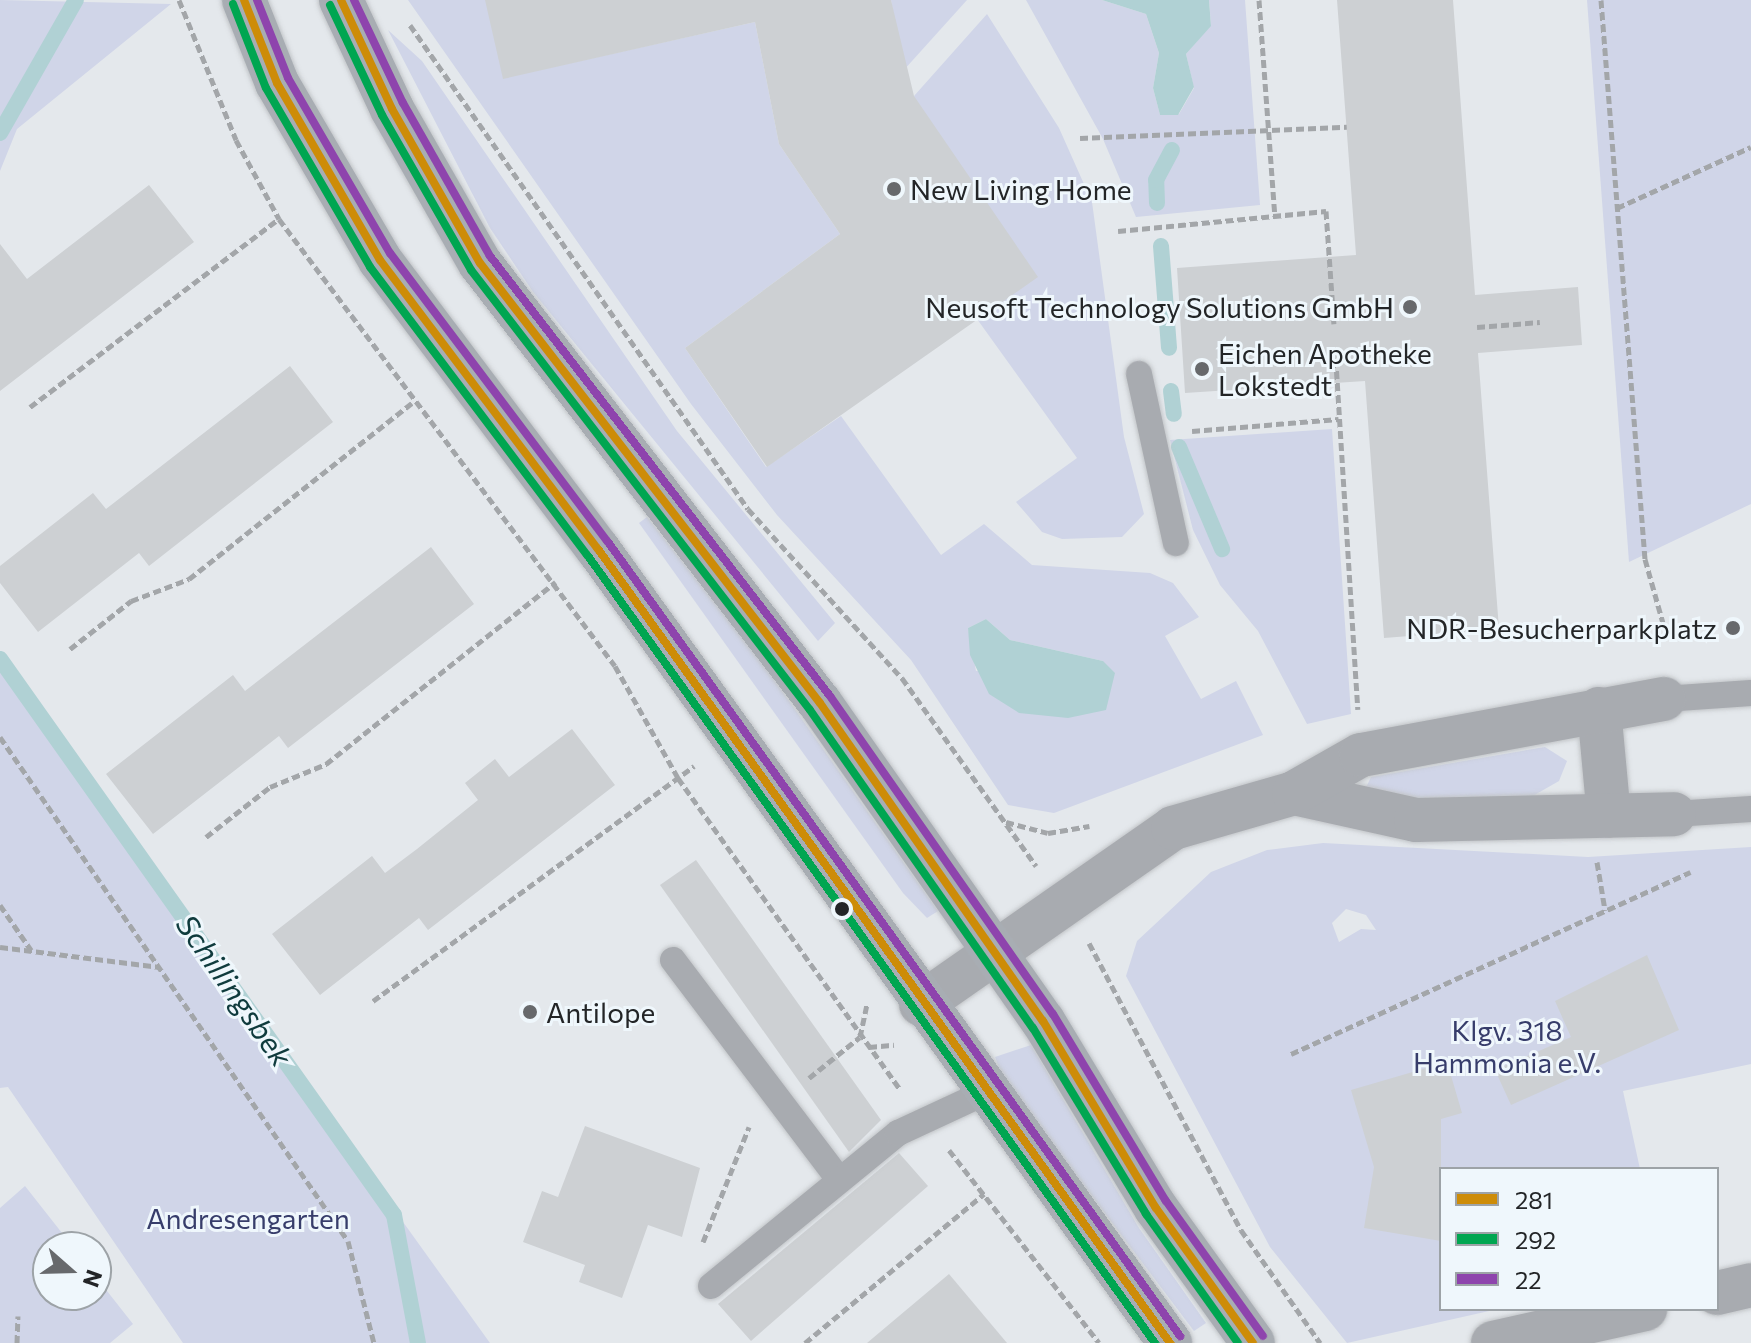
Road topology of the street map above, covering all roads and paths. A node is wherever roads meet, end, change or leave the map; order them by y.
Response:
1 (179, 0) edge
2 (244, 0) edge
3 (341, 0) edge
4 (1259, 0) edge
5 (1601, 0) edge
6 (405, 17) dead end
7 (1347, 127) dead end
8 (1269, 131) junction
9 (1080, 138) dead end
10 (1751, 147) edge
11 (1617, 208) junction
12 (1275, 216) junction
13 (279, 219) junction
14 (1118, 231) dead end
15 (1540, 322) dead end
16 (1334, 324) dead end
17 (1477, 327) dead end
18 (1335, 347) dead end
19 (1139, 374) dead end
20 (412, 403) junction
21 (30, 407) dead end
22 (1339, 419) junction
23 (1147, 434) junction
24 (1176, 543) dead end
25 (598, 549) junction
26 (555, 583) junction
27 (1663, 623) dead end
28 (70, 649) dead end
29 (1751, 693) edge
30 (1664, 699) joint
31 (1599, 709) junction
32 (0, 737) edge
33 (734, 737) junction
34 (1361, 755) junction
35 (678, 778) junction
36 (1294, 793) junction
37 (1751, 809) edge
38 (1674, 814) joint
39 (1609, 816) junction
40 (1005, 821) junction
41 (206, 837) dead end
42 (1138, 847) junction
43 (1032, 860) dead end
44 (1690, 872) dead end
45 (0, 905) edge
46 (0, 947) edge
47 (31, 950) junction
48 (995, 952) junction
49 (1099, 957) dead end
50 (673, 960) dead end
51 (161, 968) junction
52 (873, 995) dead end
53 (373, 1001) dead end
54 (921, 1004) junction
55 (860, 1037) junction
56 (1291, 1054) dead end
57 (984, 1093) junction
58 (780, 1102) junction
59 (925, 1120) junction
60 (837, 1177) junction
61 (984, 1194) junction
62 (1751, 1285) edge
63 (711, 1286) joint
64 (1719, 1293) edge
65 (1636, 1311) edge
66 (18, 1316) dead end
67 (17, 1343) edge
68 (374, 1343) edge
69 (805, 1343) edge
70 (1099, 1343) edge
71 (1170, 1343) edge
72 (1253, 1343) edge
73 (1320, 1343) edge
74 (1493, 1343) edge

1 - 13 path
2 - 25 main road
3 - 48 main road
4 - 8 path
5 - 11 path
6 - 40 path
7 - 8 path
8 - 9 path
8 - 12 path
10 - 11 path
11 - 27 path
12 - 14 path
12 - 16 path
13 - 20 path
13 - 21 path
15 - 17 path
18 - 22 path
19 - 23 lane
20 - 26 path
20 - 28 path
22 - 23 path
22 - 34 path
23 - 24 lane
25 - 26 path
25 - 33 main road
26 - 35 path
26 - 41 path
29 - 30 lane
30 - 31 street
31 - 34 street
31 - 39 street
32 - 51 path
33 - 35 path
33 - 54 main road
34 - 36 street
35 - 53 path
35 - 55 path
36 - 39 street
36 - 42 street
37 - 38 lane
38 - 39 street
40 - 42 path
40 - 43 path
42 - 48 street
44 - 56 path
45 - 47 path
46 - 47 path
47 - 51 path
48 - 54 street
48 - 72 main road
49 - 73 path
50 - 58 lane
51 - 68 path
52 - 55 path
54 - 57 main road
55 - 58 path
55 - 59 path
57 - 59 lane
57 - 71 main road
58 - 60 lane
58 - 63 path
59 - 60 lane
59 - 61 path
60 - 63 lane
61 - 69 path
61 - 70 path
62 - 64 street
65 - 74 street
66 - 67 path

